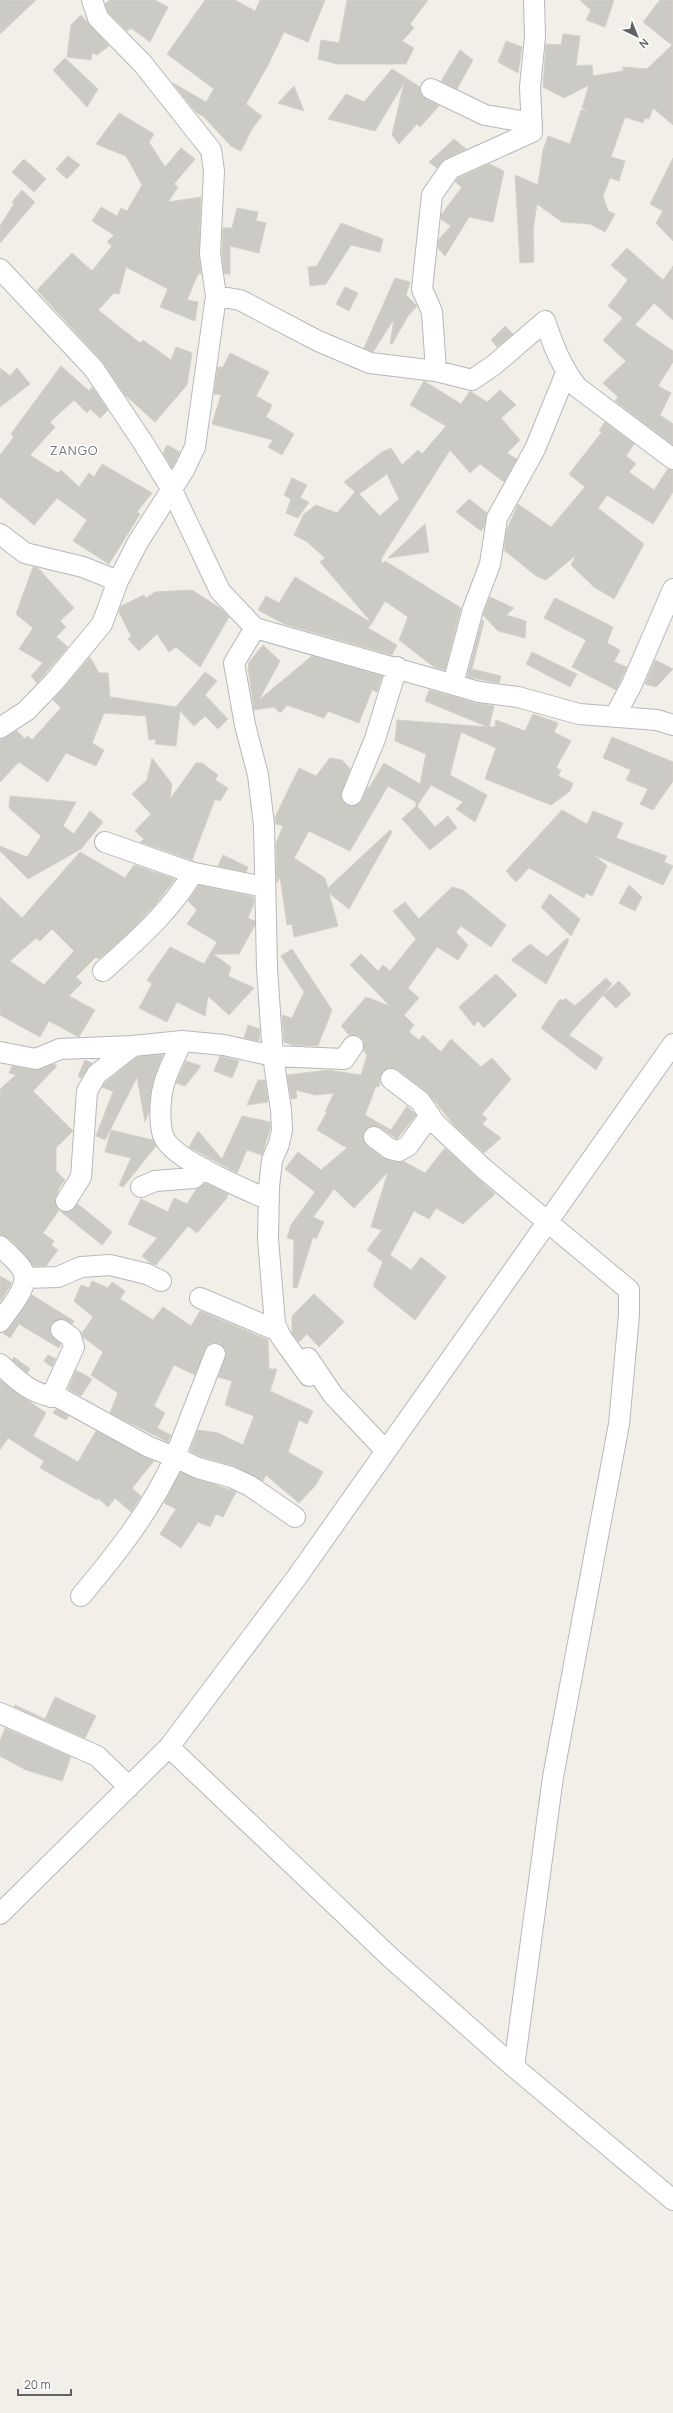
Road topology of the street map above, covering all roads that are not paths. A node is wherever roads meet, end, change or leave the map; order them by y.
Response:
1 (92, 0) edge
2 (534, 0) edge
3 (431, 89) dead end
4 (532, 123) junction
5 (0, 269) edge
6 (216, 296) junction
7 (436, 371) junction
8 (566, 373) junction
9 (673, 459) edge
10 (172, 490) junction
11 (0, 534) edge
12 (118, 582) junction
13 (673, 589) edge
14 (255, 628) junction
15 (397, 667) junction
16 (453, 684) junction
17 (615, 716) junction
18 (673, 725) edge
19 (0, 728) edge
20 (352, 795) dead end
21 (105, 842) dead end
22 (193, 873) junction
23 (264, 887) junction
24 (103, 971) dead end
25 (182, 1041) junction
26 (673, 1044) edge
27 (132, 1046) junction
28 (353, 1046) dead end
29 (0, 1052) edge
30 (273, 1056) junction
31 (391, 1079) dead end
32 (430, 1115) junction
33 (374, 1138) dead end
34 (203, 1168) junction
35 (141, 1187) dead end
36 (269, 1200) junction
37 (66, 1201) dead end
38 (548, 1222) junction
39 (0, 1246) edge
40 (25, 1278) junction
41 (161, 1281) dead end
42 (200, 1298) dead end
43 (0, 1322) edge
44 (61, 1330) dead end
45 (278, 1331) junction
46 (301, 1348) dead end
47 (215, 1354) dead end
48 (0, 1364) edge
49 (309, 1376) dead end
50 (51, 1397) junction
51 (386, 1451) junction
52 (175, 1457) junction
53 (295, 1517) dead end
54 (81, 1596) dead end
55 (0, 1713) edge
56 (169, 1747) junction
57 (129, 1787) junction
58 (0, 1914) edge
59 (514, 2067) junction
60 (673, 2200) edge

1 - 6 street
2 - 4 street
3 - 4 street
4 - 7 street
5 - 10 street
6 - 7 street
6 - 10 street
7 - 8 street
8 - 9 street
8 - 16 street
10 - 12 street
10 - 14 street
11 - 12 street
12 - 19 street
13 - 17 street
14 - 15 street
14 - 23 street
15 - 16 street
15 - 20 street
16 - 17 street
17 - 18 street
21 - 22 street
22 - 23 street
22 - 24 street
23 - 30 street
25 - 27 street
25 - 30 street
25 - 34 street
26 - 38 street
27 - 29 street
27 - 37 street
28 - 30 street
30 - 36 street
31 - 32 street
32 - 33 street
32 - 38 street
34 - 35 street
34 - 36 street
36 - 45 street
38 - 51 street
38 - 59 street
39 - 40 street
40 - 41 street
40 - 43 street
42 - 45 street
44 - 50 street
45 - 49 street
46 - 51 street
47 - 52 street
48 - 50 street
50 - 52 street
51 - 56 street
52 - 53 street
52 - 54 street
55 - 57 street
56 - 57 street
56 - 59 street
57 - 58 street
59 - 60 street

